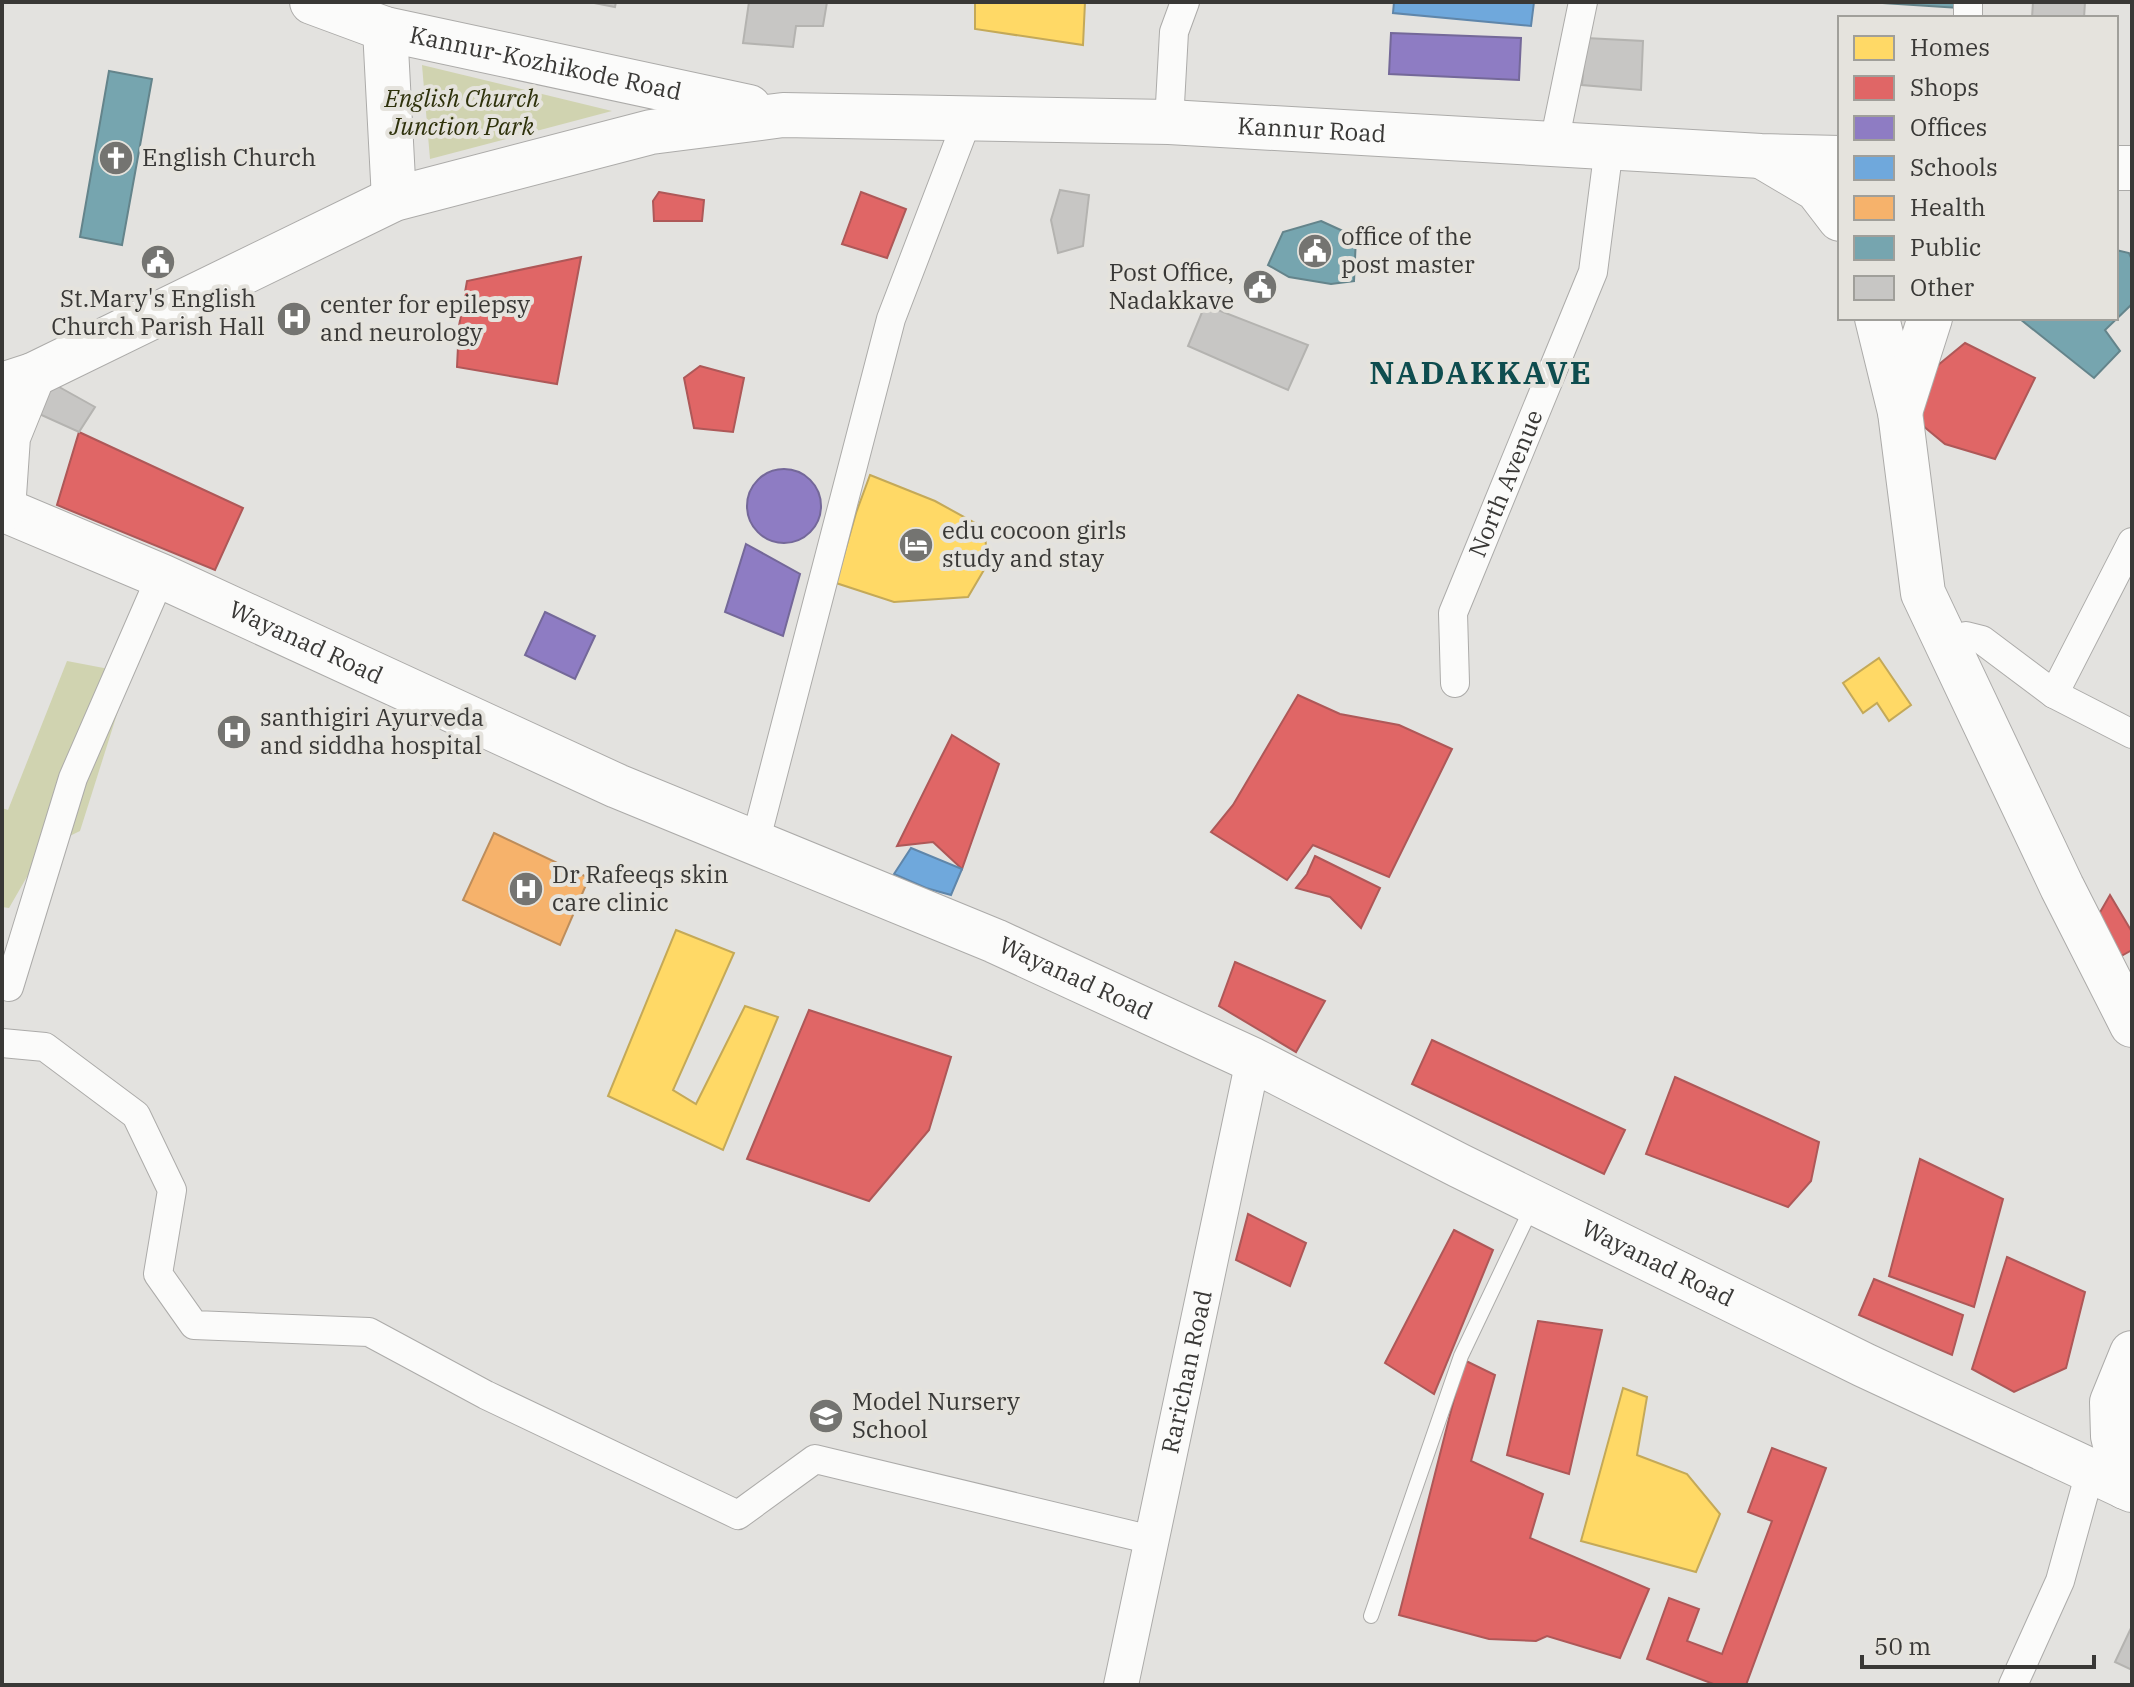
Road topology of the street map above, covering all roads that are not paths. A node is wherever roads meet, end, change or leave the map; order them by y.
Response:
1 (312, 2) edge
2 (1185, 2) edge
3 (1583, 2) edge
4 (385, 29) junction
5 (783, 115) junction
6 (968, 118) junction
7 (1169, 122) junction
8 (1554, 143) junction
9 (1609, 147) junction
10 (1761, 156) junction
11 (1830, 161) edge
12 (394, 199) junction
13 (1838, 216) edge
14 (1877, 320) edge
15 (1913, 320) edge
16 (1929, 320) edge
17 (18, 380) edge
18 (1900, 412) junction
19 (2, 509) edge
20 (2132, 542) edge
21 (161, 576) junction
22 (1949, 646) junction
23 (1455, 683) dead end
24 (2054, 694) junction
25 (2132, 734) edge
26 (755, 843) junction
27 (9, 987) dead end
28 (2132, 1025) edge
29 (2, 1043) edge
30 (1253, 1060) junction
31 (1534, 1203) junction
32 (2132, 1353) edge
33 (2112, 1402) junction
34 (2019, 1439) junction
35 (2116, 1483) edge
36 (1152, 1540) junction
37 (1371, 1616) dead end
38 (1121, 1685) edge
39 (2013, 1685) edge

1 - 4 main road, Kannur-Kozhikode Road
2 - 7 street
3 - 8 street
4 - 5 main road, Kannur-Kozhikode Road
4 - 12 main road
5 - 6 main road, Kannur Road
5 - 12 main road
6 - 7 main road, Kannur Road
6 - 26 street
7 - 8 main road, Kannur Road
8 - 9 main road, Kannur Road
9 - 10 main road, Kannur Road
9 - 23 street, North Avenue
10 - 11 main road, Kannur Road
10 - 13 main road
12 - 17 main road
14 - 18 main road
15 - 18 main road
16 - 18 main road
17 - 19 main road
18 - 22 main road
19 - 21 main road, Wayanad Road
20 - 24 street
21 - 26 main road, Wayanad Road
21 - 27 street
22 - 24 street
22 - 28 main road
24 - 25 street
26 - 30 main road, Wayanad Road
29 - 36 street
30 - 31 main road, Wayanad Road
30 - 36 street, Rarichan Road
31 - 34 main road, Wayanad Road
31 - 37 lane
32 - 33 main road
33 - 34 main road
33 - 35 main road
34 - 35 main road, Wayanad Road
35 - 39 street
36 - 38 street, Rarichan Road

